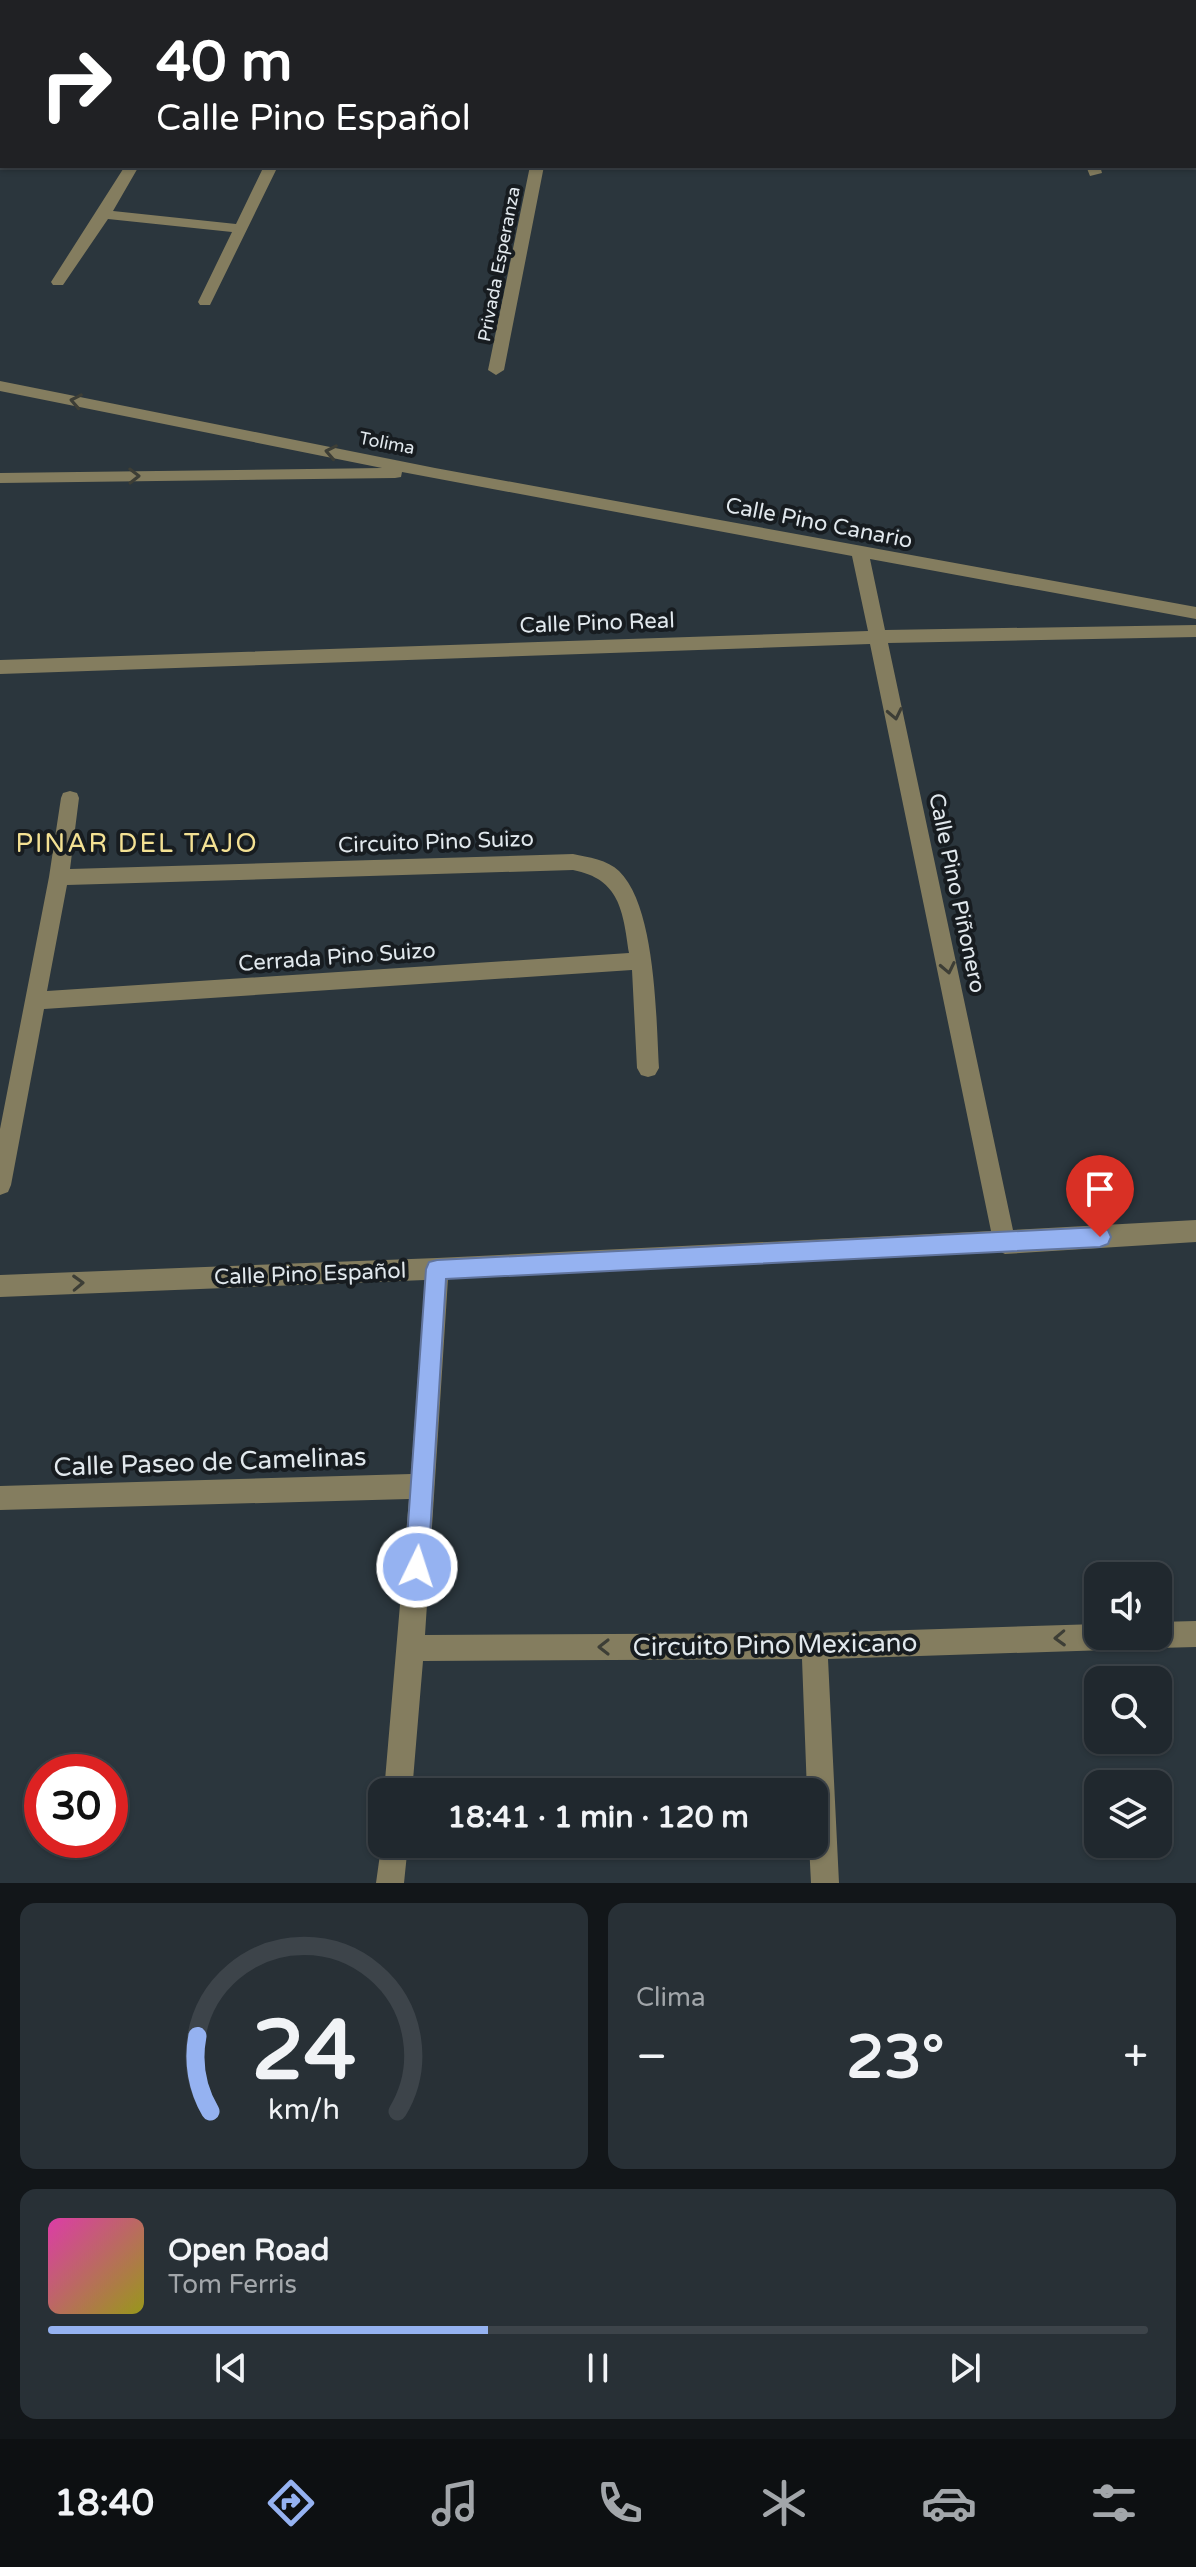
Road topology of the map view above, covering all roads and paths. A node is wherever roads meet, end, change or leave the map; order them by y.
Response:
1 (131, 168) edge
2 (270, 168) edge
3 (537, 168) edge
4 (104, 214) junction
5 (240, 229) junction
6 (58, 282) dead end
7 (205, 302) dead end
8 (496, 370) dead end
9 (0, 386) edge
10 (435, 473) junction
11 (0, 478) edge
12 (860, 553) junction
13 (1196, 613) edge
14 (1196, 631) edge
15 (879, 637) junction
16 (0, 667) edge
17 (70, 798) dead end
18 (59, 877) junction
19 (642, 961) junction
20 (34, 1001) junction
21 (648, 1068) dead end
22 (0, 1185) edge
23 (1196, 1231) edge
24 (1005, 1243) junction
25 (437, 1269) junction
26 (0, 1286) edge
27 (422, 1486) junction
28 (0, 1498) edge
29 (1196, 1634) edge
30 (1172, 1635) edge
31 (1084, 1638) edge
32 (814, 1646) junction
33 (411, 1648) junction
34 (399, 1778) edge
35 (393, 1858) edge
36 (390, 1883) edge
37 (825, 1883) edge

1 - 4 street
2 - 5 street
3 - 8 street, Privada Esperanza
4 - 5 street
4 - 6 street
5 - 7 street
10 -> 9 street, Tolima
11 -> 10 street, Tolima
10 - 12 street, Calle Pino Canario
12 - 13 street, Calle Pino Canario
12 - 15 street, Calle Pino Piñonero
14 - 15 street, Calle Pino Real
15 - 16 street, Calle Pino Real
15 -> 24 street, Calle Pino Piñonero
17 - 18 street
18 - 19 street, Circuito Pino Suizo
18 - 20 street
19 - 20 street, Cerrada Pino Suizo
19 - 21 street, Circuito Pino Suizo
20 - 22 street
23 - 24 street, Calle Pino Español
24 - 25 street, Calle Pino Español
26 -> 25 street, Calle Pino Español
25 - 27 street
27 - 28 street, Calle Paseo de Camelinas
27 - 33 street
29 - 30 street
31 -> 32 street, Circuito Pino Mexicano
32 -> 33 street, Circuito Pino Mexicano
32 - 37 street
33 - 34 street
35 - 36 street

